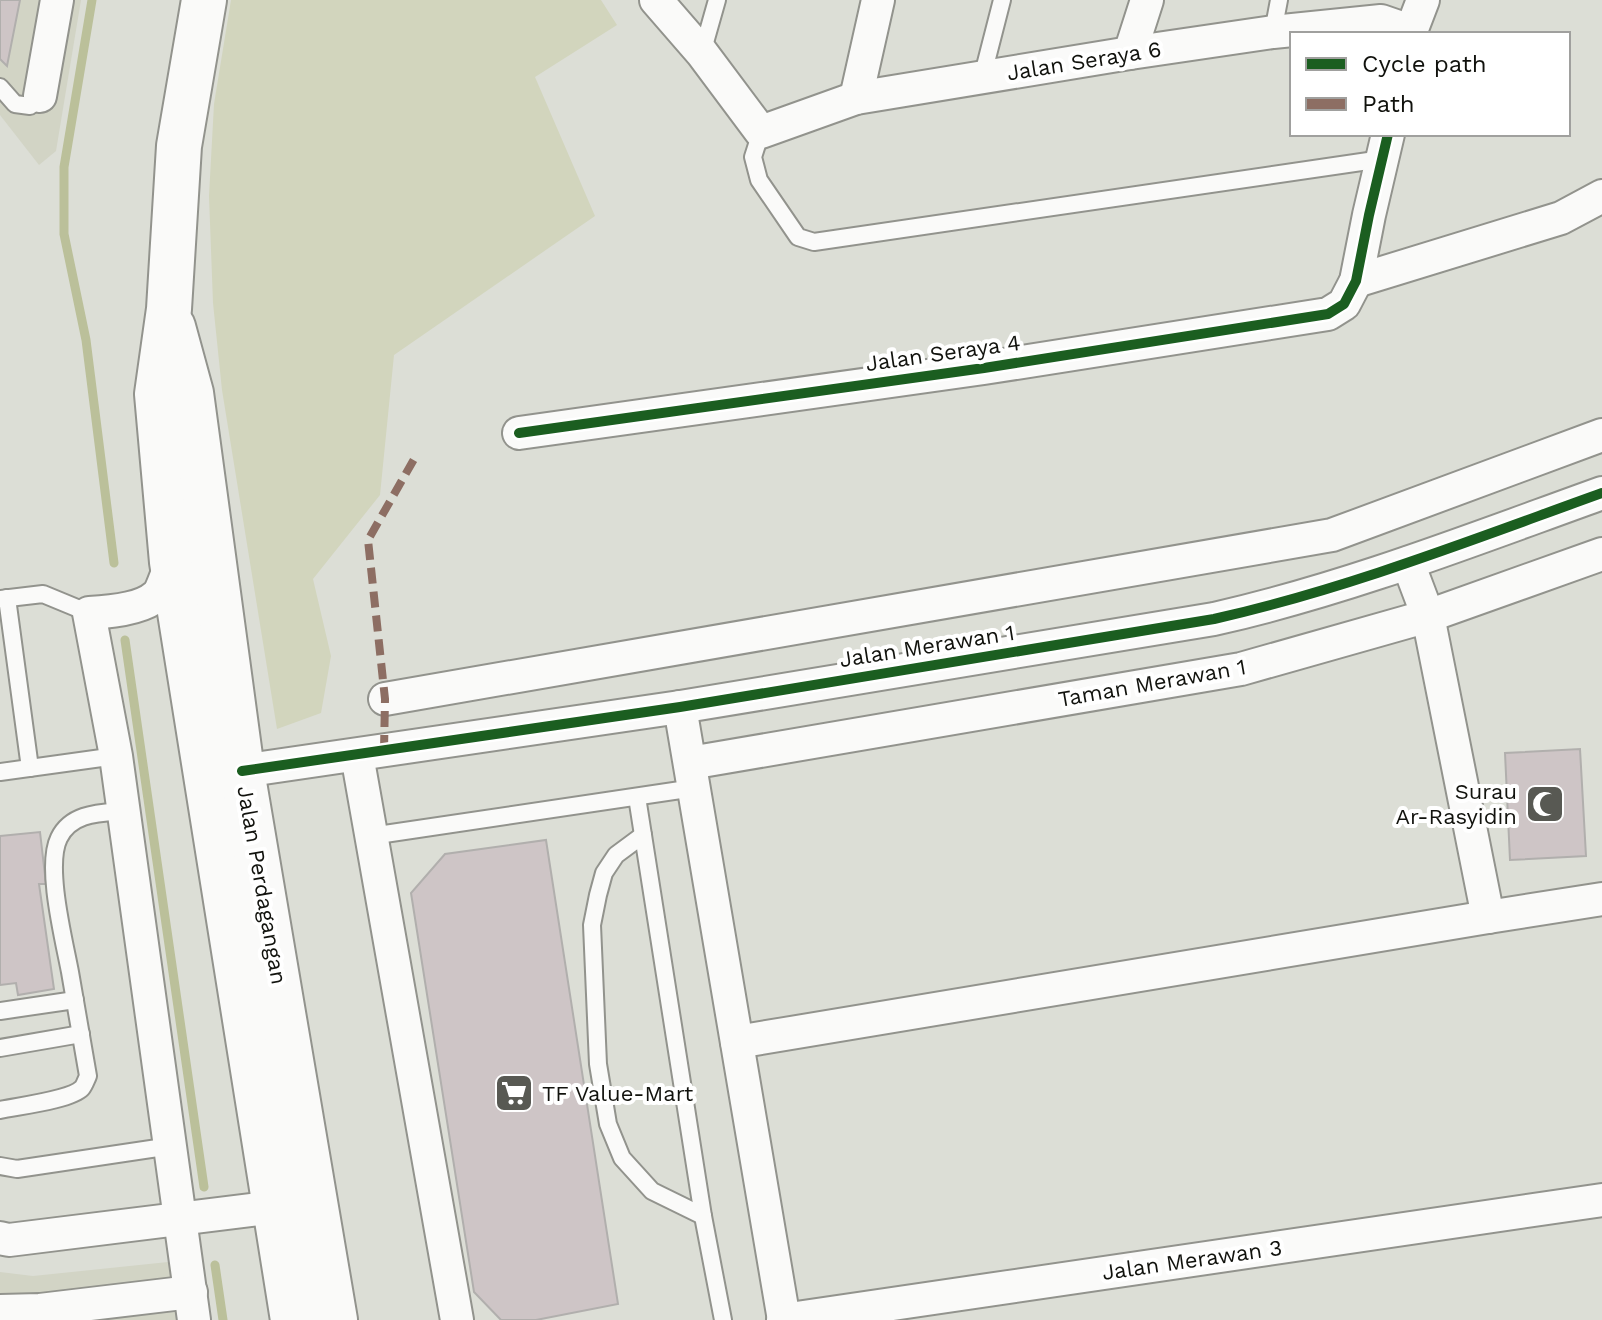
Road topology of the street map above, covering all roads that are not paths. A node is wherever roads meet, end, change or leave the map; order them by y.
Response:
1 (57, 0) edge
2 (204, 0) edge
3 (656, 0) edge
4 (717, 0) edge
5 (878, 0) edge
6 (1002, 0) edge
7 (1147, 0) edge
8 (1279, 0) edge
9 (1423, 0) edge
10 (1273, 32) junction
11 (1410, 32) edge
12 (702, 53) junction
13 (1130, 53) junction
14 (982, 78) junction
15 (0, 87) edge
16 (40, 96) joint
17 (856, 98) junction
18 (761, 132) junction
19 (1385, 147) edge
20 (1602, 196) edge
21 (1356, 281) junction
22 (169, 309) junction
23 (519, 433) dead end
24 (1602, 435) edge
25 (1602, 493) edge
26 (1332, 535) junction
27 (1602, 554) edge
28 (172, 562) junction
29 (1408, 563) junction
30 (1349, 582) junction
31 (4, 598) edge
32 (112, 610) junction
33 (1428, 616) junction
34 (385, 699) dead end
35 (680, 707) junction
36 (357, 755) junction
37 (116, 756) junction
38 (30, 768) junction
39 (242, 771) junction
40 (0, 772) edge
41 (692, 775) junction
42 (637, 797) junction
43 (123, 811) junction
44 (643, 835) junction
45 (371, 836) junction
46 (1602, 899) edge
47 (1488, 917) junction
48 (75, 1000) junction
49 (0, 1011) edge
50 (81, 1034) junction
51 (737, 1042) junction
52 (0, 1048) edge
53 (0, 1110) edge
54 (171, 1146) junction
55 (0, 1166) edge
56 (1602, 1200) edge
57 (255, 1209) junction
58 (703, 1216) junction
59 (186, 1218) junction
60 (0, 1238) edge
61 (192, 1306) edge
62 (0, 1311) edge
63 (41, 1315) edge
64 (293, 1320) edge
65 (335, 1320) edge
66 (457, 1320) edge
67 (723, 1320) edge
68 (783, 1320) edge

1 - 16 street
2 - 22 main road, Jalan Perdagangan
3 - 12 street
4 - 12 lane
5 - 17 street
6 - 14 lane
7 - 13 street
8 - 10 lane
9 - 11 street
10 - 11 street, Jalan Seraya 6
10 - 13 street, Jalan Seraya 6
12 - 18 street
13 - 14 street, Jalan Seraya 6
14 - 17 street, Jalan Seraya 6
15 - 16 lane
17 - 18 street, Jalan Seraya 6
18 - 19 lane
19 - 21 street
20 - 21 street
21 - 23 street, Jalan Seraya 4
22 - 28 main road, Jalan Perdagangan
22 - 39 main road, Jalan Perdagangan
24 - 26 street
25 - 29 street, Jalan Merawan 1
26 - 30 street
26 - 34 street
27 - 33 street, Taman Merawan 1
28 - 32 street
28 - 57 main road, Jalan Perdagangan
29 - 30 street, Jalan Merawan 1
29 - 33 street
30 - 35 street, Jalan Merawan 1
31 - 32 lane
31 - 38 lane
32 - 37 street
33 - 41 street, Taman Merawan 1
33 - 47 street
35 - 36 street, Jalan Merawan 1
35 - 41 street
36 - 39 street, Jalan Merawan 1
36 - 45 street
37 - 38 lane
37 - 43 street
38 - 40 lane
39 - 65 main road, Jalan Perdagangan
41 - 42 lane
41 - 51 street
42 - 44 lane
42 - 45 lane
43 - 48 lane
43 - 54 street
44 - 58 lane
44 - 58 lane
45 - 66 street
46 - 47 street
47 - 51 street
48 - 49 lane
48 - 50 lane
50 - 52 lane
50 - 53 lane
51 - 68 street
54 - 55 lane
54 - 59 street
56 - 68 street, Jalan Merawan 3
57 - 59 street
57 - 64 main road, Jalan Perdagangan
58 - 67 lane
59 - 60 street
59 - 61 street
61 - 63 street
62 - 63 street

